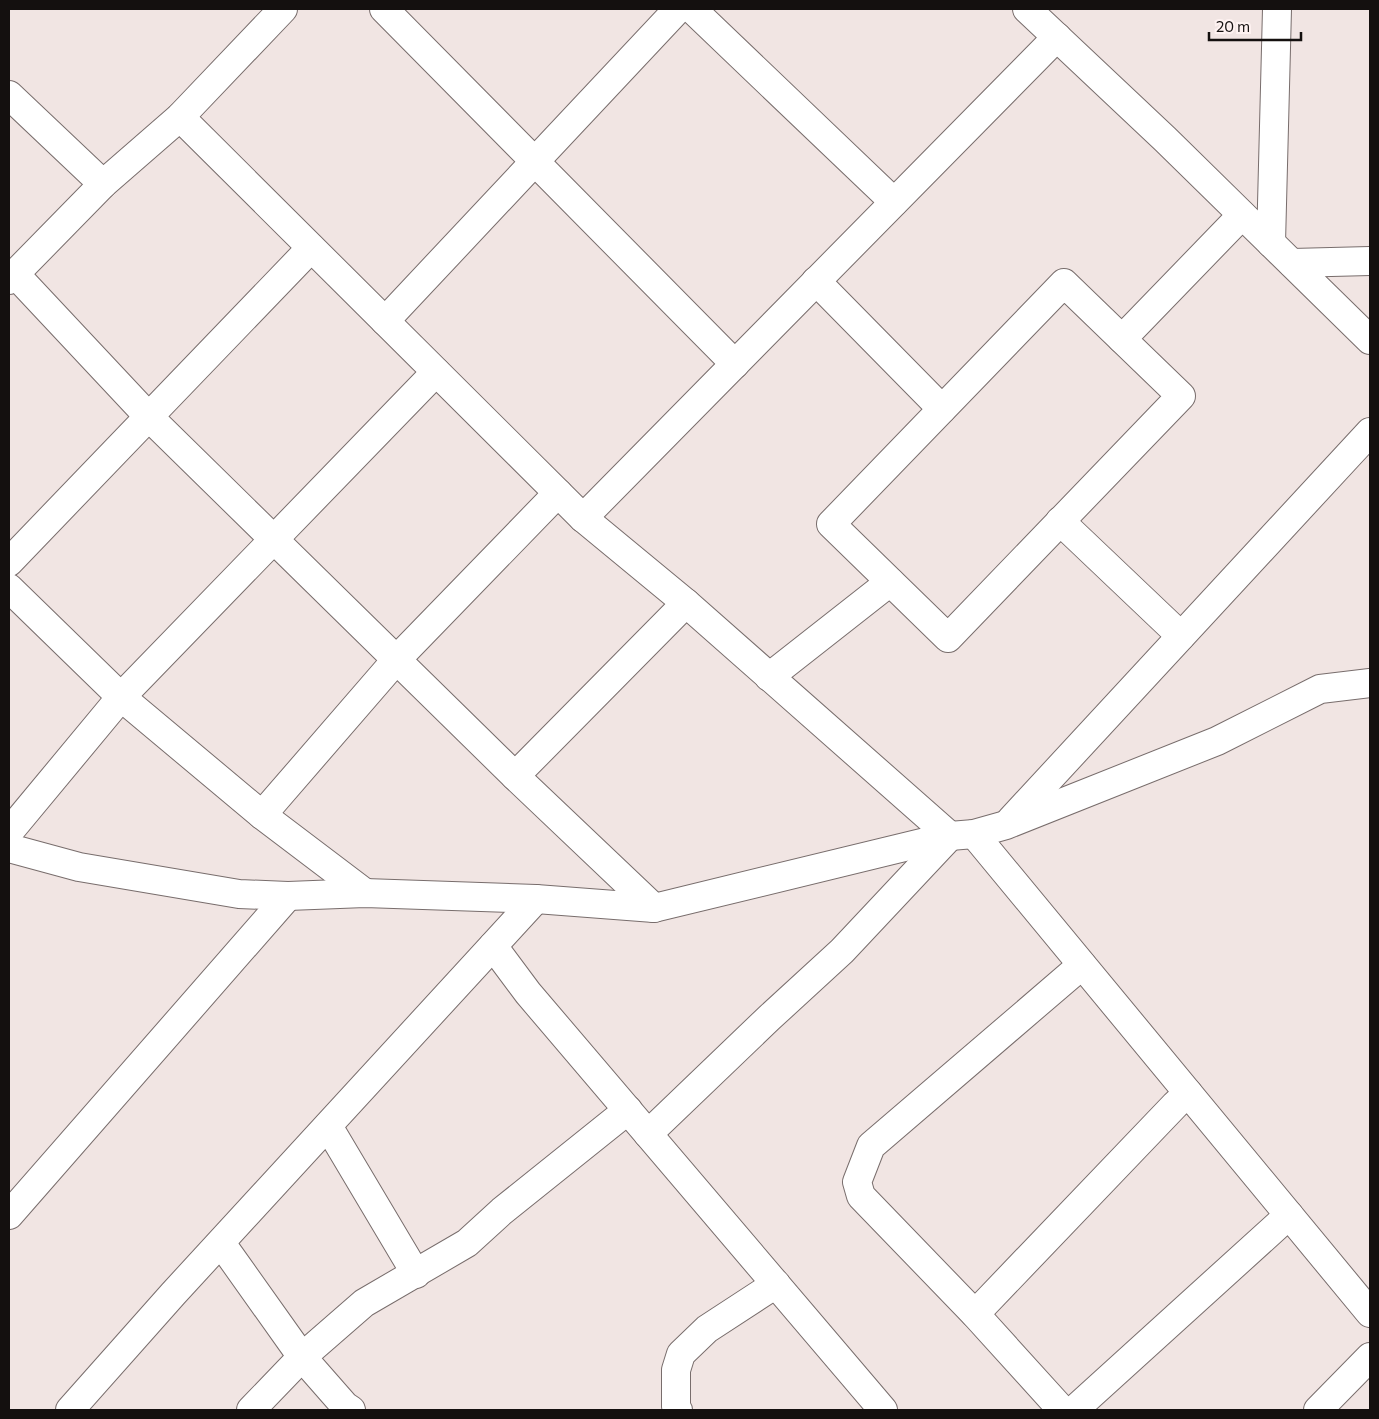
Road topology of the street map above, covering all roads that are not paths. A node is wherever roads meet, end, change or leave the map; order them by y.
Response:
1 (281, 9) edge
2 (384, 9) edge
3 (678, 9) edge
4 (692, 9) edge
5 (1027, 9) edge
6 (1277, 9) edge
7 (1057, 38) junction
8 (9, 95) edge
9 (180, 117) junction
10 (535, 161) junction
11 (103, 184) junction
12 (894, 202) junction
13 (1242, 215) junction
14 (1271, 243) junction
15 (311, 248) junction
16 (1370, 261) edge
17 (1292, 263) junction
18 (12, 277) edge
19 (816, 281) junction
20 (385, 321) junction
21 (1122, 339) junction
22 (1370, 340) edge
23 (735, 364) junction
24 (436, 372) junction
25 (942, 409) junction
26 (148, 417) junction
27 (1370, 432) edge
28 (558, 493) junction
29 (583, 518) junction
30 (1060, 520) junction
31 (274, 539) junction
32 (9, 562) edge
33 (890, 582) junction
34 (9, 588) edge
35 (686, 604) junction
36 (1181, 636) junction
37 (396, 659) junction
38 (769, 677) junction
39 (1370, 683) edge
40 (121, 697) junction
41 (515, 776) junction
42 (262, 815) junction
43 (1006, 825) junction
44 (9, 832) edge
45 (962, 835) junction
46 (9, 848) edge
47 (365, 893) junction
48 (288, 896) junction
49 (536, 899) junction
50 (654, 908) junction
51 (493, 946) junction
52 (1082, 965) junction
53 (1188, 1093) junction
54 (628, 1110) junction
55 (328, 1126) junction
56 (648, 1134) junction
57 (9, 1215) edge
58 (1289, 1215) junction
59 (220, 1243) junction
60 (416, 1274) junction
61 (776, 1284) junction
62 (1370, 1313) edge
63 (974, 1314) junction
64 (302, 1357) junction
65 (1370, 1357) edge
66 (70, 1410) edge
67 (251, 1410) edge
68 (351, 1410) edge
69 (678, 1410) edge
70 (883, 1410) edge
71 (1062, 1410) edge
72 (1074, 1410) edge
73 (1318, 1410) edge

1 - 9 street
2 - 10 street
3 - 10 street
4 - 12 street
5 - 7 street
6 - 14 street
7 - 12 street
7 - 13 street
8 - 11 street
9 - 11 street
9 - 15 street
10 - 20 street
10 - 23 street
11 - 18 street
12 - 19 street
13 - 14 street
13 - 21 street
14 - 17 street
15 - 20 street
15 - 26 street
16 - 17 street
17 - 22 street
18 - 26 street
19 - 23 street
19 - 25 street
20 - 24 street
21 - 25 street
21 - 30 street
23 - 29 street
24 - 28 street
24 - 31 street
25 - 33 street
26 - 31 street
26 - 32 street
27 - 36 street
28 - 29 street
28 - 37 street
29 - 35 street
30 - 33 street
30 - 36 street
31 - 37 street
31 - 40 street
33 - 38 street
34 - 40 street
35 - 38 street
35 - 41 street
36 - 43 street
37 - 41 street
37 - 42 street
38 - 45 street
39 - 43 street
40 - 42 street
40 - 44 street
41 - 50 street
42 - 47 street
43 - 45 street
45 - 50 street
45 - 52 street
45 - 56 street
46 - 48 street
47 - 48 street
47 - 49 street
48 - 57 street
49 - 50 street
49 - 51 street
51 - 54 street
51 - 55 street
52 - 53 street
52 - 63 street
53 - 58 street
53 - 63 street
54 - 56 street
54 - 60 street
55 - 59 street
55 - 60 street
56 - 61 street
58 - 62 street
58 - 72 street
59 - 64 street
59 - 66 street
60 - 64 street
61 - 69 street
61 - 70 street
63 - 71 street
64 - 67 street
64 - 68 street
65 - 73 street

